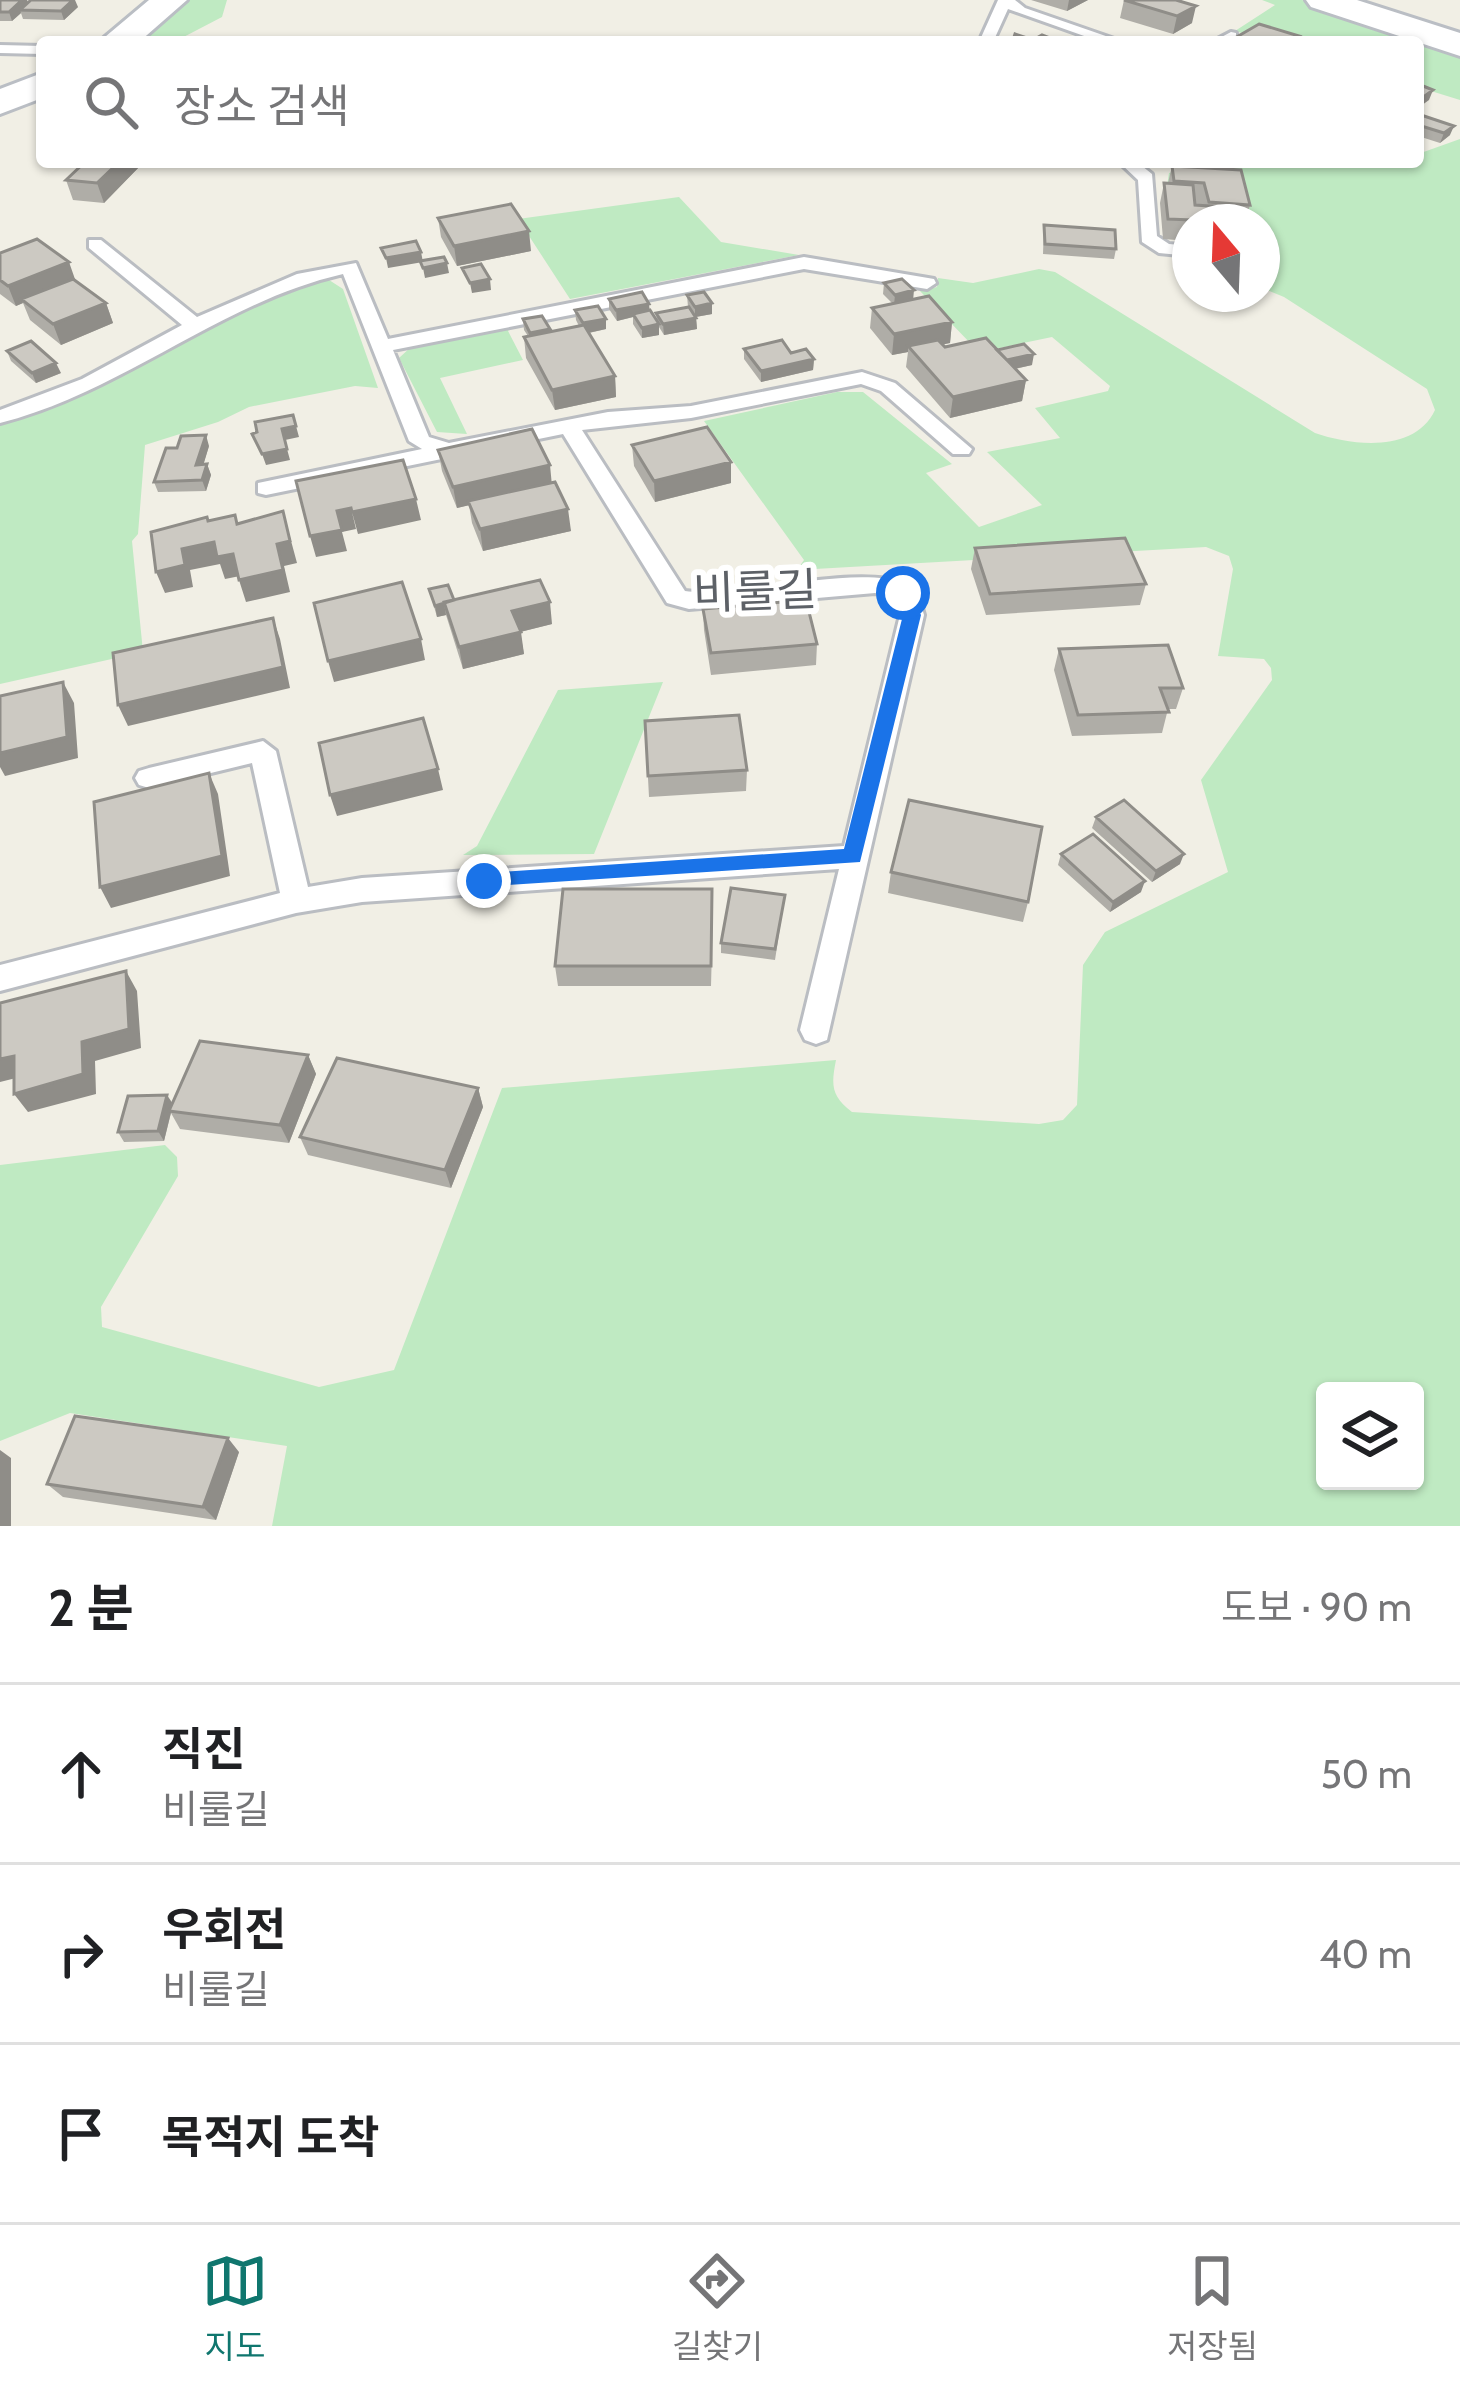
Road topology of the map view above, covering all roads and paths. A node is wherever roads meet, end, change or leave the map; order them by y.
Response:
1 (170, 0) edge
2 (430, 0) edge
3 (1005, 0) edge
4 (1323, 0) edge
5 (450, 4) dead end
6 (125, 36) edge
7 (989, 36) edge
8 (1097, 36) edge
9 (1460, 45) edge
10 (0, 49) edge
11 (36, 50) edge
12 (36, 87) edge
13 (0, 104) edge
14 (1134, 168) edge
15 (95, 244) dead end
16 (1172, 250) edge
17 (927, 284) dead end
18 (198, 328) junction
19 (381, 346) junction
20 (0, 417) edge
21 (569, 426) junction
22 (961, 449) dead end
23 (446, 450) junction
24 (266, 488) dead end
25 (149, 778) dead end
26 (853, 856) junction
27 (296, 901) junction
28 (0, 978) edge
29 (816, 1030) dead end

1 - 6 street
2 - 5 lane
3 - 7 lane
3 - 8 lane
4 - 9 street
10 - 11 lane
12 - 13 street
14 - 16 lane
15 - 18 lane
17 - 19 lane
18 - 19 lane
18 - 20 lane
19 - 23 lane
21 - 22 lane
21 - 23 lane
21 - 26 lane, 비룰길
23 - 24 lane
25 - 27 lane
26 - 27 lane
26 - 29 lane, 비룰길
27 - 28 lane

